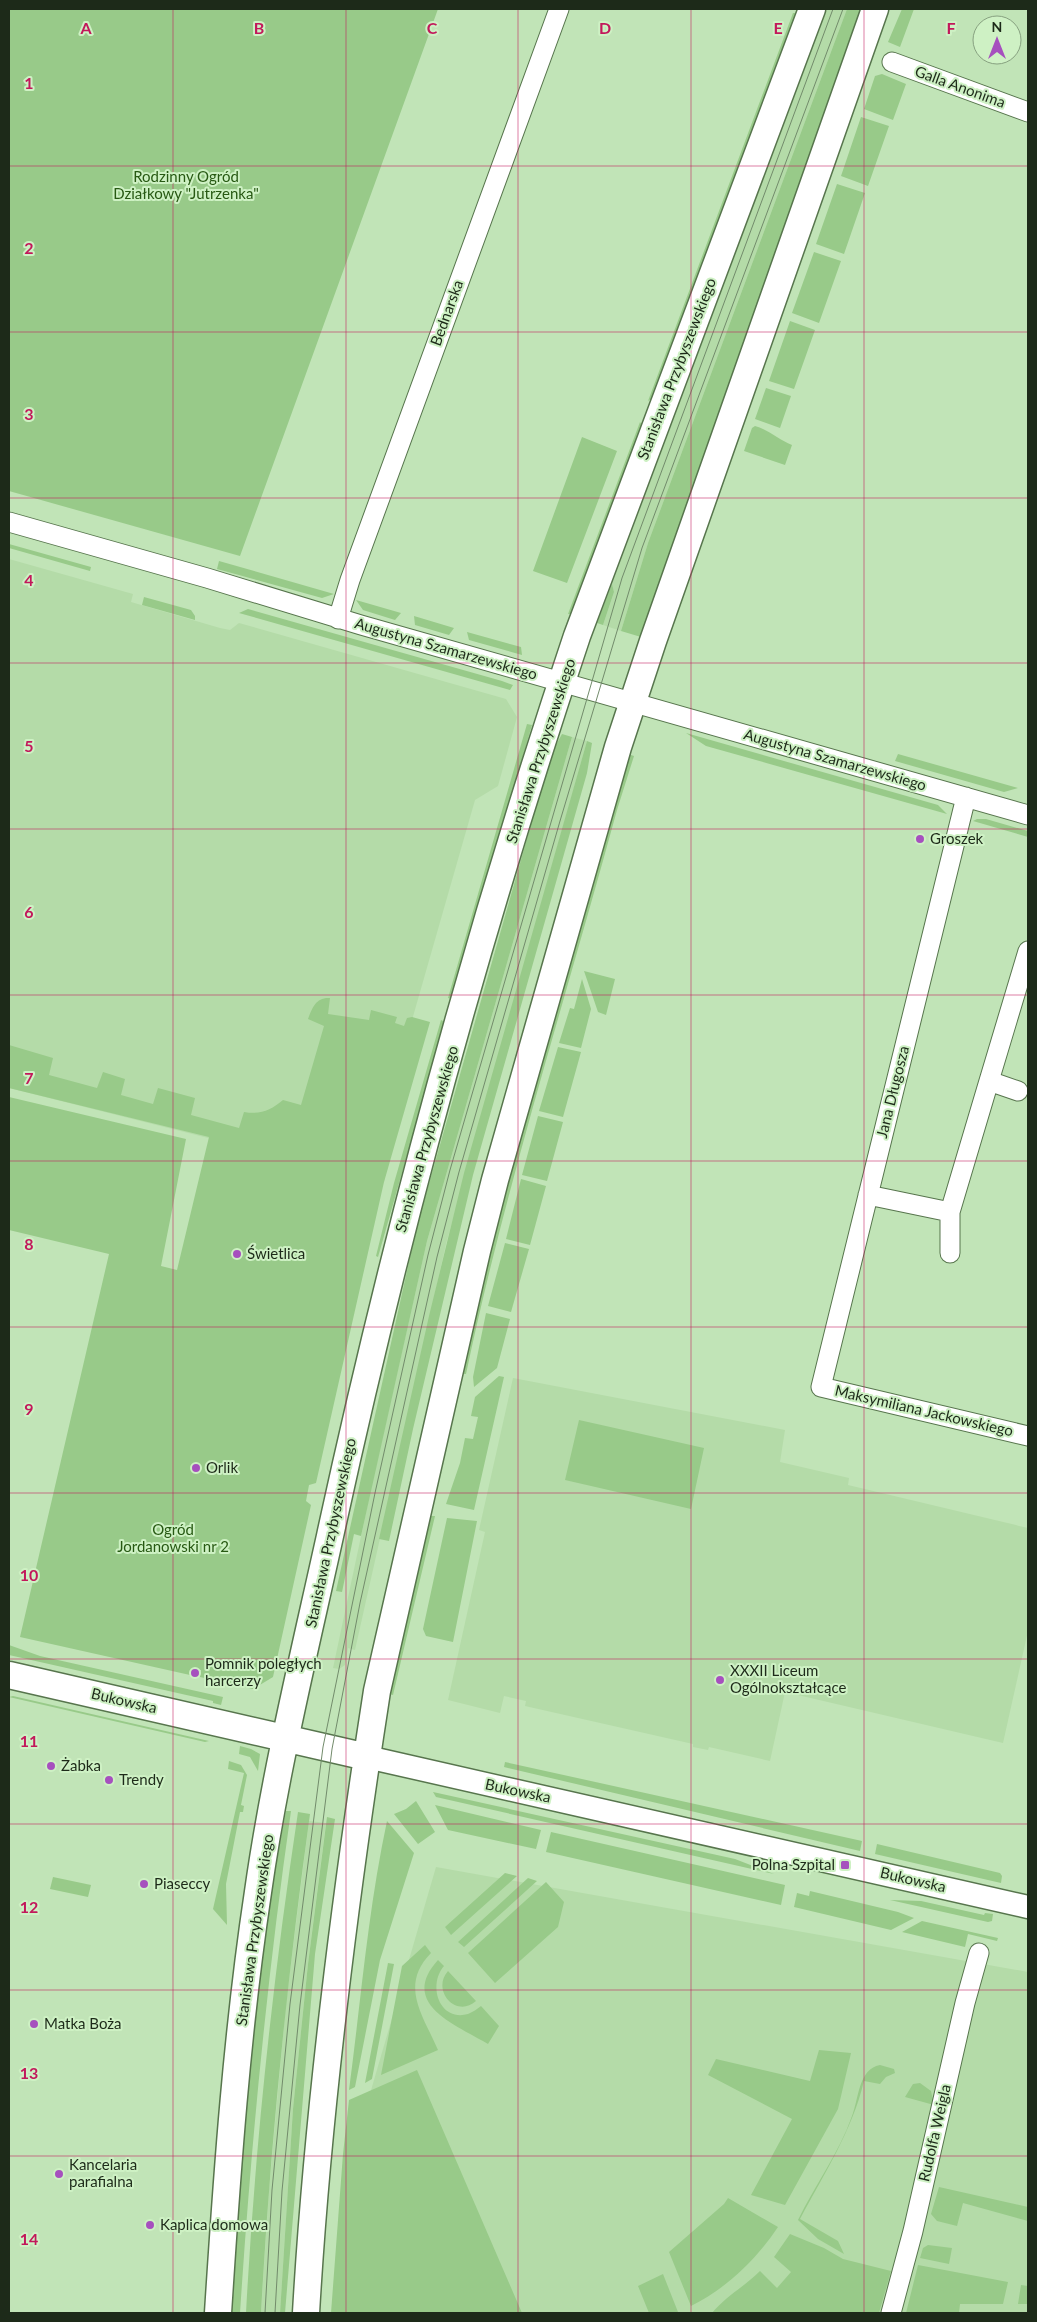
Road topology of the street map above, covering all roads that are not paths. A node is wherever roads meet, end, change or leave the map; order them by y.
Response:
1 (559, 9) edge
2 (812, 9) edge
3 (875, 9) edge
4 (892, 62) dead end
5 (1028, 112) edge
6 (9, 522) edge
7 (338, 619) junction
8 (562, 682) junction
9 (633, 702) junction
10 (966, 797) junction
11 (1027, 809) edge
12 (1028, 951) edge
13 (989, 1081) junction
14 (1018, 1091) dead end
15 (868, 1194) junction
16 (950, 1212) junction
17 (950, 1252) dead end
18 (820, 1387) joint
19 (1028, 1436) edge
20 (12, 1678) edge
21 (287, 1739) junction
22 (366, 1757) junction
23 (1028, 1907) edge
24 (978, 1953) dead end
25 (218, 2313) edge
26 (306, 2313) edge
27 (890, 2313) edge

1 - 7 street, Bednarska
2 - 8 main road, Stanisława Przybyszewskiego
3 - 9 main road
4 - 5 street, Galla Anonima
6 - 7 street, Augustyna Szamarzewskiego
7 - 8 street, Augustyna Szamarzewskiego
8 - 9 street, Augustyna Szamarzewskiego
8 - 21 main road, Stanisława Przybyszewskiego
9 - 10 street, Augustyna Szamarzewskiego
9 - 22 main road
10 - 11 street, Augustyna Szamarzewskiego
10 - 15 street, Jana Długosza
12 - 13 street
13 - 14 street
13 - 16 street
15 - 16 street
15 - 18 street, Jana Długosza
16 - 17 street
18 - 19 street, Maksymiliana Jackowskiego
20 - 21 main road, Bukowska
21 - 22 main road, Bukowska
21 - 25 main road, Stanisława Przybyszewskiego
22 - 23 street, Bukowska
22 - 26 main road
24 - 27 street, Rudolfa Weigla

